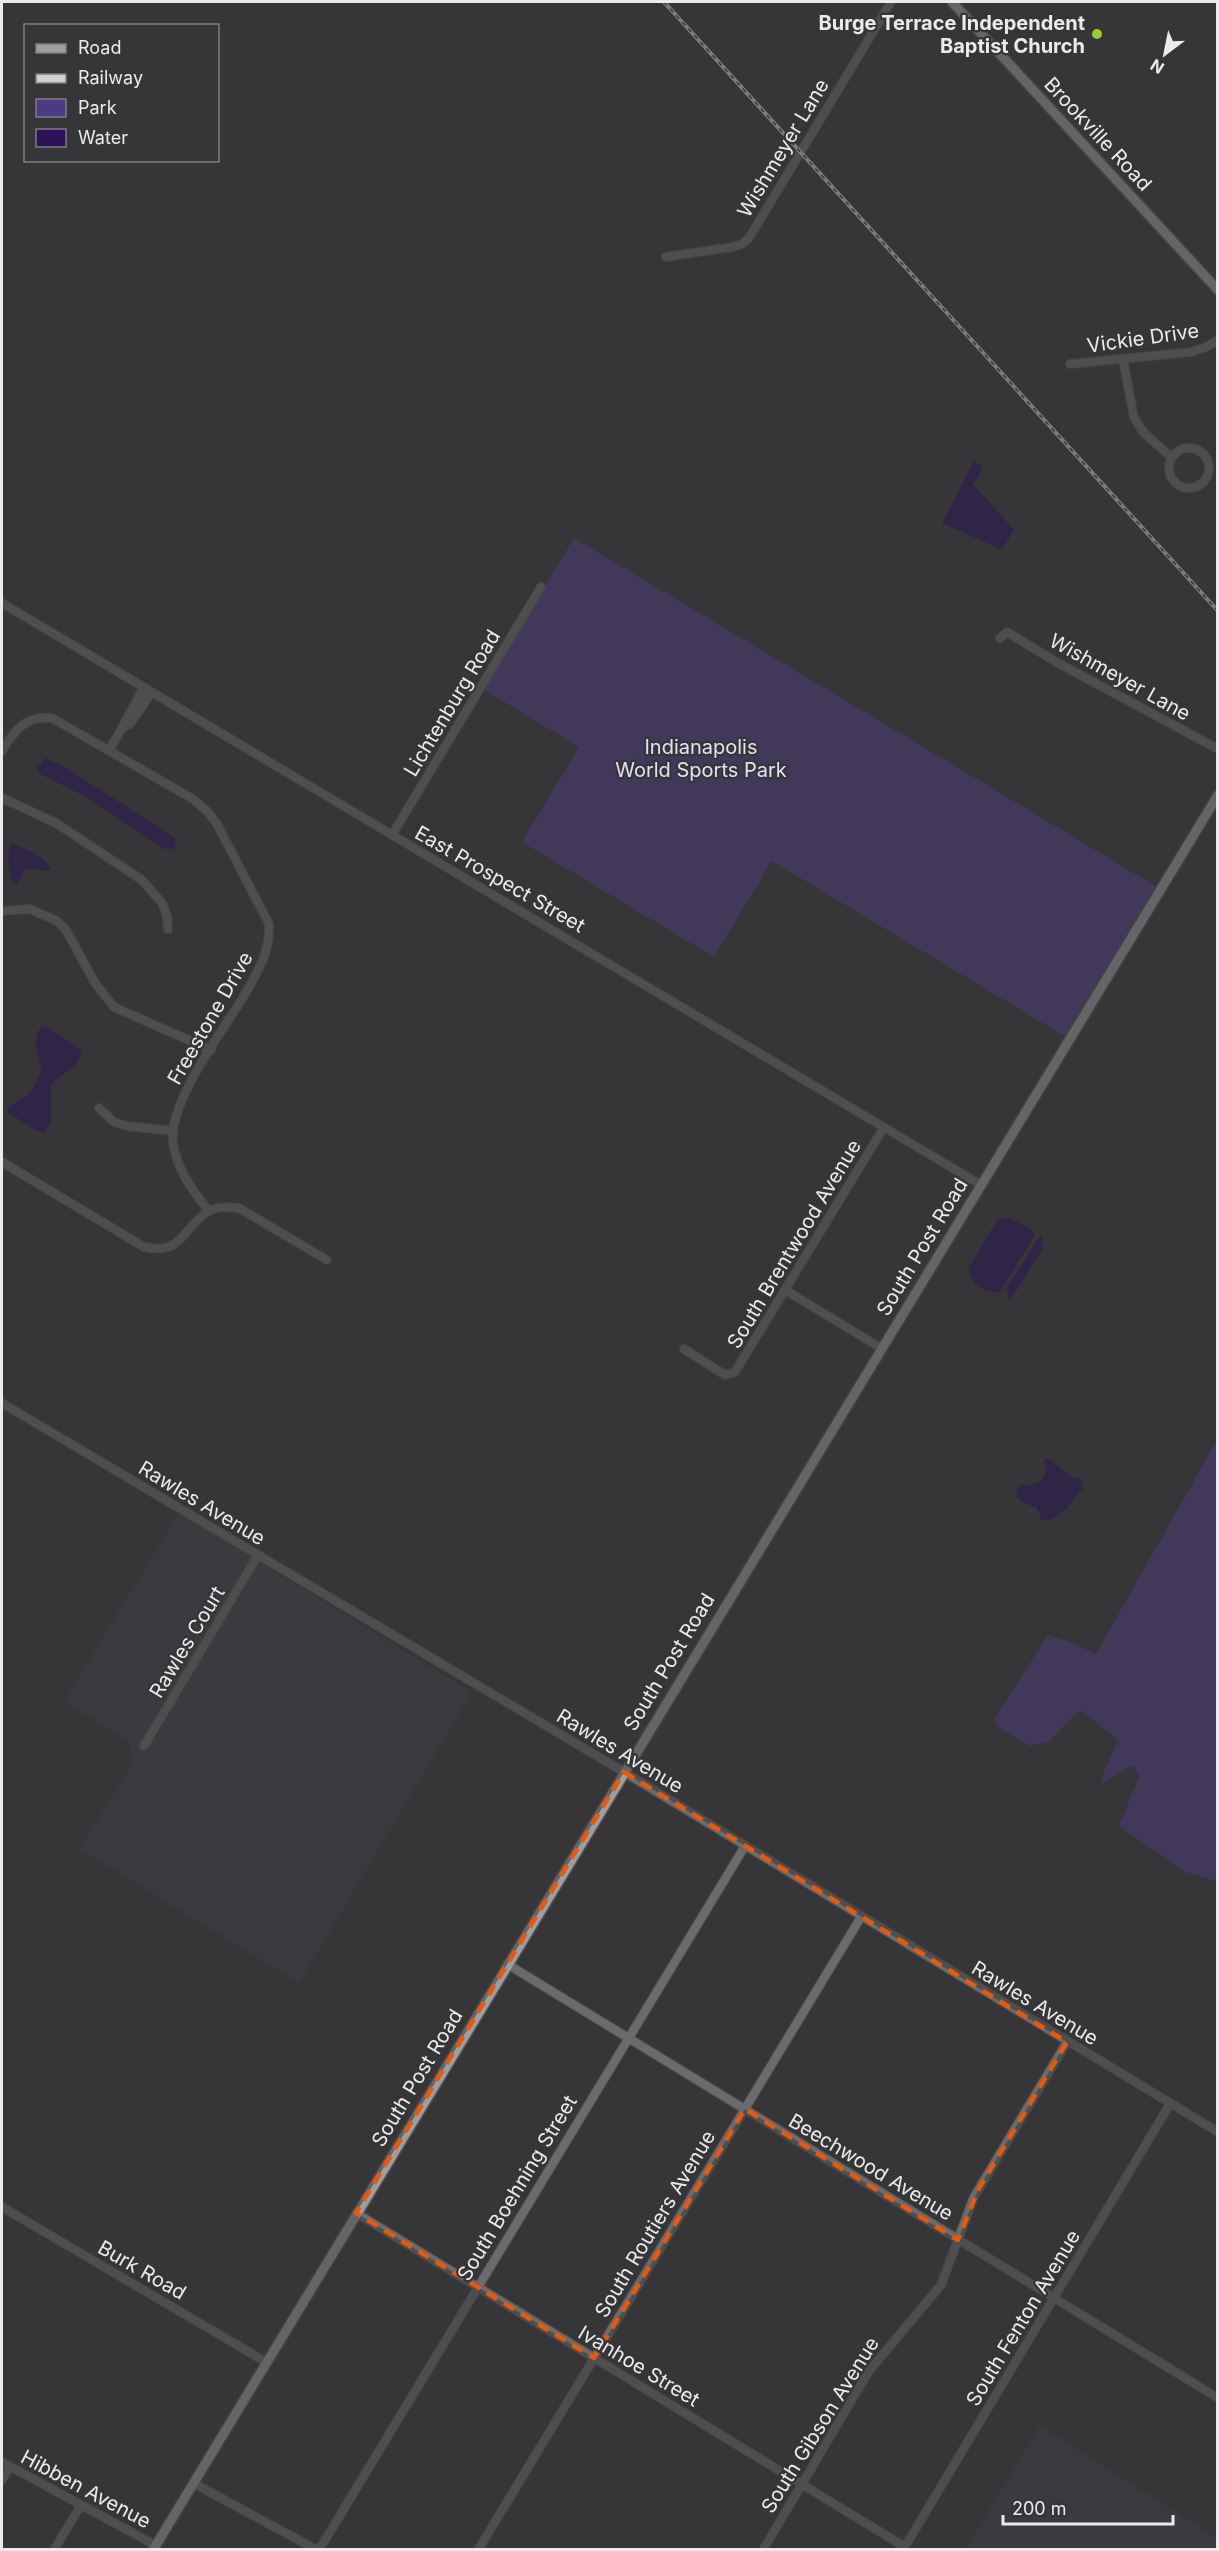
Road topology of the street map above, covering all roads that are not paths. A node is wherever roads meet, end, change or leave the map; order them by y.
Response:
1 (891, 2) edge
2 (952, 2) edge
3 (666, 257) dead end
4 (1218, 290) edge
5 (1218, 340) edge
6 (1123, 359) junction
7 (1070, 364) dead end
8 (1172, 458) junction
9 (541, 587) dead end
10 (2, 603) edge
11 (1000, 638) dead end
12 (143, 688) junction
13 (152, 692) junction
14 (124, 727) junction
15 (1218, 749) edge
16 (109, 750) junction
17 (2, 751) edge
18 (1218, 795) edge
19 (2, 798) edge
20 (392, 835) junction
21 (2, 911) edge
22 (168, 929) dead end
23 (211, 1050) junction
24 (99, 1108) dead end
25 (884, 1127) junction
26 (173, 1131) junction
27 (2, 1162) edge
28 (981, 1185) junction
29 (208, 1210) junction
30 (327, 1260) dead end
31 (785, 1290) junction
32 (881, 1348) junction
33 (684, 1349) dead end
34 (2, 1403) edge
35 (258, 1555) junction
36 (144, 1746) dead end
37 (624, 1772) junction
38 (745, 1846) junction
39 (861, 1917) junction
40 (507, 1965) junction
41 (628, 2038) junction
42 (1067, 2042) junction
43 (1170, 2104) junction
44 (745, 2109) junction
45 (1218, 2132) edge
46 (2, 2207) edge
47 (356, 2213) junction
48 (958, 2240) junction
49 (476, 2287) junction
50 (1054, 2298) junction
51 (594, 2358) junction
52 (266, 2362) junction
53 (1218, 2398) edge
54 (2, 2462) edge
55 (10, 2467) junction
56 (2, 2480) edge
57 (193, 2483) junction
58 (802, 2484) junction
59 (81, 2505) junction
60 (154, 2547) edge
61 (904, 2548) edge
62 (54, 2550) edge
63 (318, 2550) edge
64 (478, 2550) edge
65 (763, 2550) edge

1 - 3 street, Wishmeyer Lane
2 - 4 main road, Brookville Road
5 - 6 street, Vickie Drive
6 - 7 street, Vickie Drive
6 - 8 street
8 - 8 street
9 - 20 street, Lichtenburg Road
10 - 12 street, East Prospect Street
11 - 15 street, Wishmeyer Lane
12 - 13 street, East Prospect Street
12 - 14 street
13 - 14 street
13 - 20 street, East Prospect Street
14 - 16 street
16 - 17 street
16 - 23 street, Freestone Drive
18 - 28 main road, South Post Road
19 - 22 street
20 - 25 street, East Prospect Street
21 - 23 street
23 - 26 street, Freestone Drive
24 - 26 street
25 - 28 street, East Prospect Street
25 - 31 street, South Brentwood Avenue
26 - 29 street, Freestone Drive
27 - 29 street
28 - 32 main road, South Post Road
29 - 30 street
31 - 32 street
31 - 33 street, South Brentwood Avenue
32 - 37 main road, South Post Road
34 - 35 street, Rawles Avenue
35 - 36 street, Rawles Court
35 - 37 street, Rawles Avenue
37 - 38 street, Rawles Avenue
37 - 40 main road, South Post Road
38 - 39 street, Rawles Avenue
38 - 41 street, South Boehning Street
39 - 42 street, Rawles Avenue
39 - 44 street, South Routiers Avenue
40 - 41 street, Beechwood Avenue
40 - 47 main road, South Post Road
41 - 44 street, Beechwood Avenue
41 - 49 street, South Boehning Street
42 - 43 street, Rawles Avenue
42 - 48 street, South Gibson Avenue
43 - 45 street, Rawles Avenue
43 - 50 street, South Fenton Avenue
44 - 48 street, Beechwood Avenue
44 - 51 street, South Routiers Avenue
46 - 52 street, Burk Road
47 - 49 street, Ivanhoe Street
47 - 52 main road, South Post Road
48 - 50 street, Beechwood Avenue
48 - 58 street, South Gibson Avenue
49 - 51 street, Ivanhoe Street
49 - 63 street, South Boehning Street
50 - 53 street, Beechwood Avenue
50 - 61 street, South Fenton Avenue
51 - 58 street, Ivanhoe Street
51 - 64 street, South Routiers Avenue
52 - 57 main road, South Post Road
54 - 55 street, Hibben Avenue
55 - 56 street
55 - 59 street, Hibben Avenue
57 - 60 main road, South Post Road
57 - 63 street
58 - 61 street, Ivanhoe Street
58 - 65 street, South Gibson Avenue
59 - 60 street, Hibben Avenue
59 - 62 street

